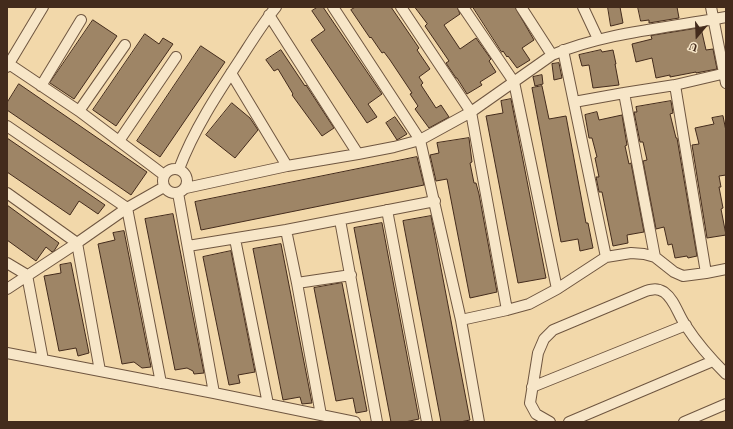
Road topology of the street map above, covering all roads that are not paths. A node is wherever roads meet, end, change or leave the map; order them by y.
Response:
1 (43, 7) edge
2 (332, 7) edge
3 (401, 7) edge
4 (463, 7) edge
5 (521, 7) edge
6 (583, 7) edge
7 (711, 7) edge
8 (273, 11) edge
9 (726, 17) edge
10 (714, 19) junction
11 (81, 20) dead end
12 (598, 39) junction
13 (126, 45) dead end
14 (563, 50) junction
15 (552, 55) junction
16 (176, 57) dead end
17 (8, 65) edge
18 (231, 73) junction
19 (725, 77) edge
20 (514, 82) junction
21 (675, 85) junction
22 (41, 86) junction
23 (624, 92) junction
24 (574, 102) junction
25 (79, 111) junction
26 (471, 112) junction
27 (7, 126) edge
28 (420, 140) junction
29 (119, 141) junction
30 (358, 154) junction
31 (288, 166) junction
32 (179, 169) junction
33 (164, 175) junction
34 (164, 187) junction
35 (182, 190) junction
36 (7, 193) edge
37 (435, 201) junction
38 (127, 208) junction
39 (387, 210) junction
40 (340, 220) junction
41 (286, 230) junction
42 (235, 238) junction
43 (77, 243) junction
44 (188, 246) junction
45 (606, 256) junction
46 (654, 257) junction
47 (7, 263) edge
48 (726, 269) edge
49 (706, 273) junction
50 (351, 274) junction
51 (26, 275) junction
52 (297, 283) junction
53 (7, 289) edge
54 (557, 289) junction
55 (507, 310) junction
56 (460, 320) junction
57 (686, 326) junction
58 (7, 353) edge
59 (43, 360) junction
60 (713, 360) junction
61 (100, 371) junction
62 (726, 374) edge
63 (161, 383) junction
64 (532, 387) junction
65 (214, 392) junction
66 (268, 404) junction
67 (726, 404) edge
68 (321, 414) junction
69 (355, 422) edge
70 (377, 422) edge
71 (426, 422) edge
72 (479, 422) edge
73 (550, 422) edge
74 (569, 422) edge
75 (684, 422) edge

1 - 17 street
2 - 28 street
3 - 26 street
4 - 20 street
5 - 15 street
6 - 12 street
7 - 10 street
8 - 18 street
8 - 30 street
9 - 10 street
10 - 12 street
10 - 19 street
11 - 22 street
12 - 14 street
13 - 25 street
14 - 15 street
14 - 24 street
15 - 20 street
16 - 29 street
17 - 22 street
18 - 31 street
18 - 32 street
19 - 21 street
20 - 26 street
20 - 54 street
21 - 23 street
21 - 49 street
22 - 25 street
23 - 24 street
23 - 46 street
24 - 45 street
25 - 29 street
26 - 28 street
26 - 55 street
27 - 38 street
28 - 30 street
28 - 37 street
29 - 33 street
30 - 31 street
31 - 35 street
32 - 33 street
32 - 35 street
33 - 34 street
34 - 35 street
34 - 38 street
35 - 44 street
36 - 43 street
37 - 39 street
37 - 56 street
38 - 43 street
38 - 63 street
39 - 40 street
39 - 71 street
40 - 41 street
40 - 50 street
41 - 42 street
41 - 52 street
42 - 44 street
42 - 66 street
43 - 51 street
43 - 61 street
44 - 65 street
45 - 46 street
45 - 54 street
46 - 49 street
47 - 51 street
48 - 49 street
50 - 52 street
50 - 70 street
51 - 53 street
51 - 59 street
52 - 68 street
54 - 55 street
55 - 56 street
56 - 72 street
57 - 60 street
57 - 64 street
57 - 64 street
58 - 59 street
59 - 61 street
60 - 62 street
60 - 74 street
61 - 63 street
63 - 65 street
64 - 73 street
65 - 66 street
66 - 68 street
67 - 75 street
68 - 69 street

